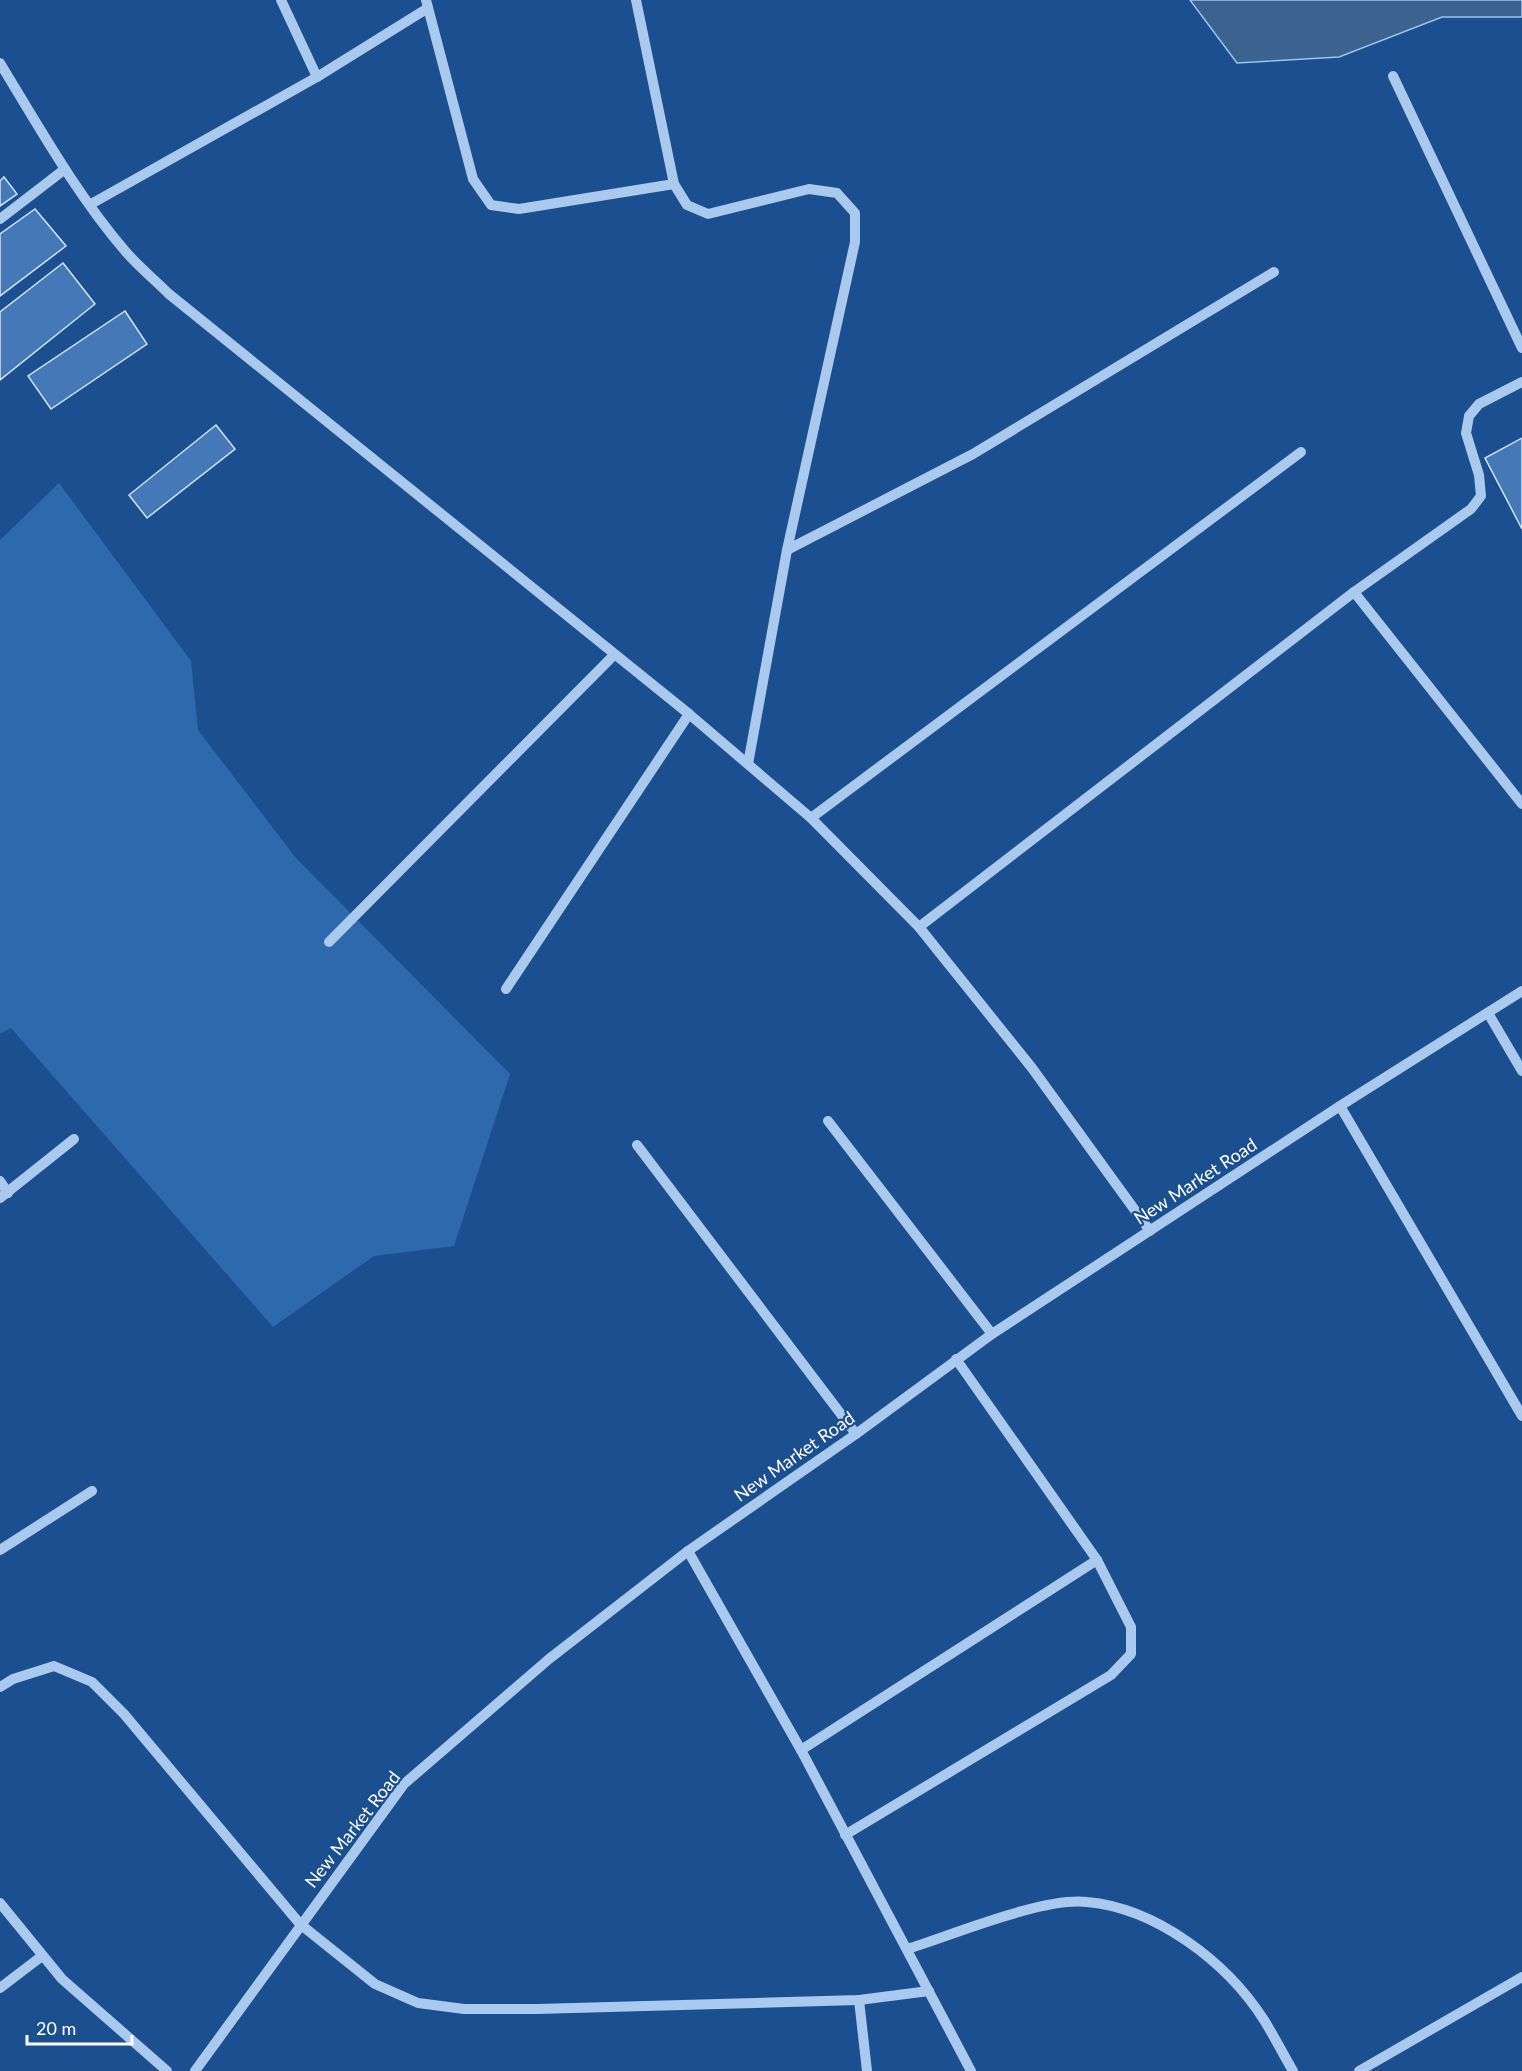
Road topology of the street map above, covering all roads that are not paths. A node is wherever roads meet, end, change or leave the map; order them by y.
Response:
1 (281, 0) edge
2 (636, 0) edge
3 (427, 4) edge
4 (0, 63) edge
5 (1393, 76) dead end
6 (317, 77) junction
7 (65, 169) junction
8 (674, 184) junction
9 (91, 204) junction
10 (0, 219) edge
11 (1274, 272) dead end
12 (1522, 348) edge
13 (1522, 382) edge
14 (1301, 452) dead end
15 (787, 550) junction
16 (1354, 592) junction
17 (614, 655) junction
18 (689, 714) junction
19 (748, 764) junction
20 (1522, 804) edge
21 (811, 818) junction
22 (919, 927) junction
23 (328, 942) dead end
24 (506, 989) dead end
25 (1522, 991) edge
26 (1488, 1013) junction
27 (1522, 1071) edge
28 (1340, 1106) junction
29 (828, 1121) dead end
30 (74, 1139) dead end
31 (637, 1145) dead end
32 (0, 1181) edge
33 (4, 1195) edge
34 (1150, 1231) junction
35 (992, 1334) junction
36 (956, 1359) junction
37 (1522, 1416) edge
38 (856, 1434) junction
39 (92, 1491) dead end
40 (0, 1550) edge
41 (688, 1551) junction
42 (1097, 1560) junction
43 (0, 1687) edge
44 (801, 1750) junction
45 (845, 1834) junction
46 (0, 1903) edge
47 (300, 1924) junction
48 (907, 1949) junction
49 (42, 1956) junction
50 (1522, 1977) edge
51 (0, 1988) edge
52 (929, 1991) junction
53 (859, 2000) junction
54 (167, 2071) edge
55 (195, 2071) edge
56 (867, 2071) edge
57 (971, 2071) edge
58 (1293, 2071) edge
59 (1359, 2071) edge

1 - 6 street
2 - 8 street
3 - 6 street
3 - 8 street
4 - 7 street
5 - 12 street
6 - 9 street
7 - 9 street
7 - 10 street
8 - 15 street
9 - 17 street
11 - 15 street
13 - 16 street
14 - 21 street
15 - 19 street
16 - 20 street
16 - 22 street
17 - 18 street
17 - 23 street
18 - 19 street
18 - 24 street
19 - 21 street
21 - 22 street
22 - 34 street
25 - 26 street, New Market Road
26 - 27 street
26 - 28 street, New Market Road
28 - 34 street, New Market Road
28 - 37 street
29 - 35 street
30 - 33 street
31 - 38 street
32 - 33 street
34 - 35 street, New Market Road
35 - 36 street, New Market Road
36 - 38 street, New Market Road
36 - 42 street
38 - 41 street, New Market Road
39 - 40 street
41 - 44 street
41 - 47 street, New Market Road
42 - 44 street
42 - 45 street
43 - 47 street
44 - 45 street
45 - 48 street
46 - 49 street
47 - 53 street
47 - 55 street, New Market Road
48 - 52 street
48 - 58 street
49 - 51 street
49 - 54 street
50 - 59 street
52 - 53 street
52 - 57 street
53 - 56 street

